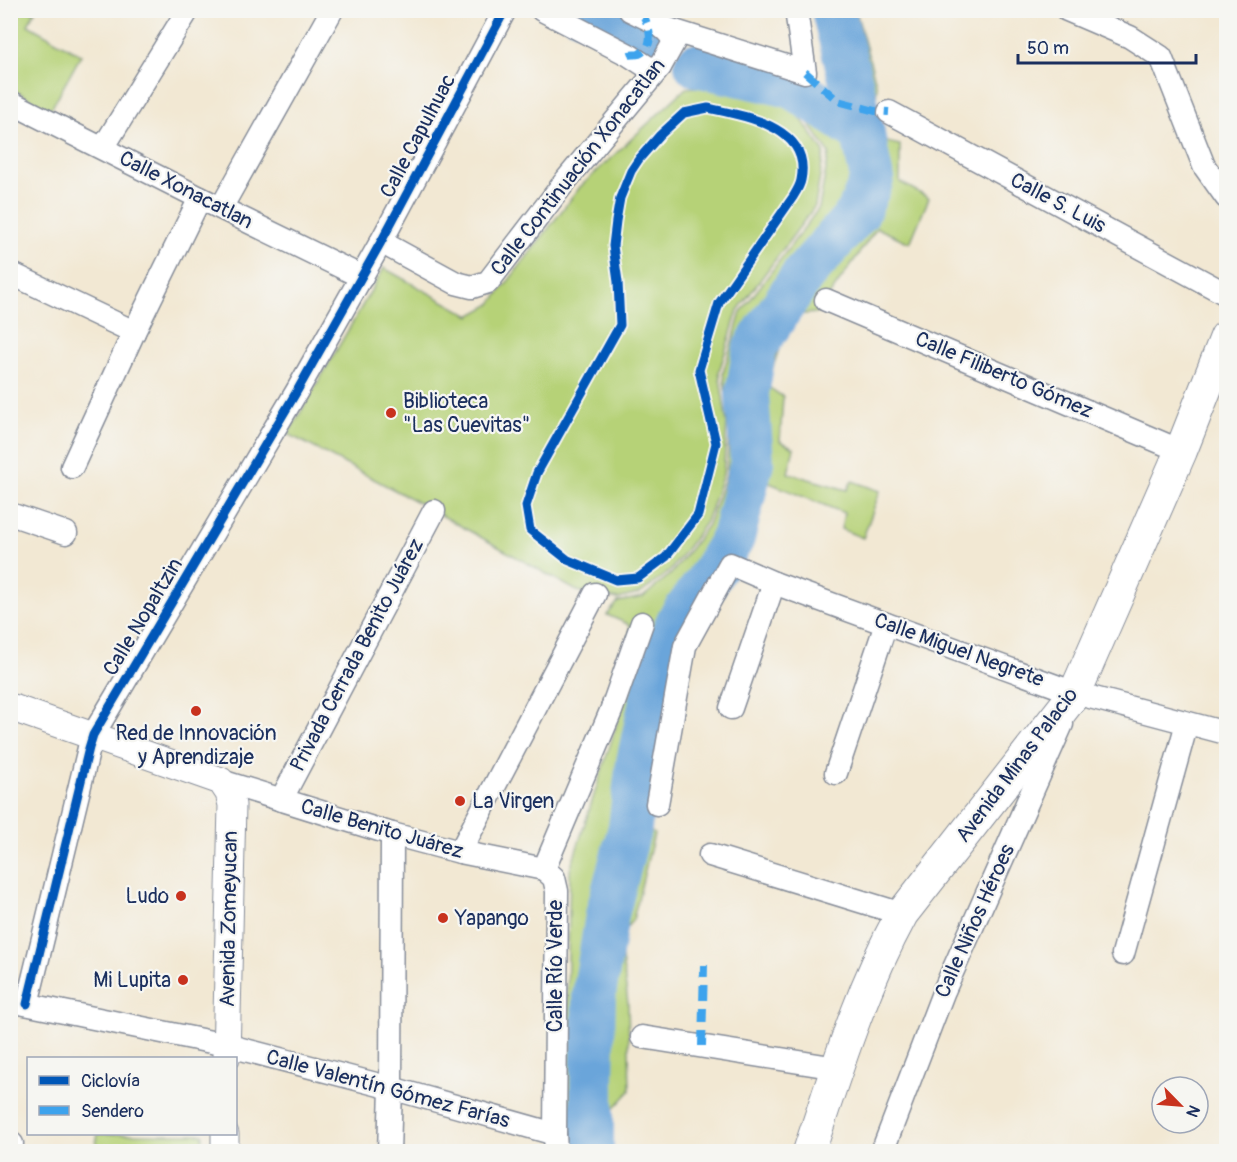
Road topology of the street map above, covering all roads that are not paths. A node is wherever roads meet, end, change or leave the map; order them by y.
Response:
1 (188, 10) edge
2 (332, 10) edge
3 (505, 10) edge
4 (542, 10) edge
5 (630, 10) edge
6 (796, 10) edge
7 (1067, 10) edge
8 (668, 34) junction
9 (660, 66) junction
10 (10, 102) edge
11 (889, 112) dead end
12 (103, 148) junction
13 (1227, 197) edge
14 (200, 198) junction
15 (221, 208) junction
16 (381, 242) junction
17 (10, 273) edge
18 (362, 277) junction
19 (1227, 294) edge
20 (826, 300) dead end
21 (134, 332) junction
22 (1227, 336) edge
23 (1181, 450) junction
24 (72, 467) dead end
25 (434, 511) dead end
26 (10, 514) edge
27 (66, 533) dead end
28 (774, 584) junction
29 (595, 594) dead end
30 (642, 622) dead end
31 (886, 624) junction
32 (1076, 693) junction
33 (10, 708) edge
34 (731, 708) dead end
35 (1187, 723) junction
36 (1227, 733) edge
37 (93, 735) junction
38 (836, 774) dead end
39 (221, 781) junction
40 (281, 800) junction
41 (657, 804) dead end
42 (392, 834) junction
43 (460, 852) junction
44 (710, 855) dead end
45 (544, 869) junction
46 (903, 914) junction
47 (1123, 954) dead end
48 (19, 1002) edge
49 (642, 1037) dead end
50 (226, 1052) edge
51 (837, 1068) junction
52 (391, 1088) junction
53 (225, 1135) edge
54 (555, 1143) edge
55 (225, 1152) edge
56 (389, 1152) edge
57 (809, 1152) edge
58 (882, 1152) edge

1 - 12 street
2 - 15 street
3 - 16 street, Calle Capulhuac
4 - 9 street
5 - 8 street
6 - 8 street
7 - 13 street
8 - 9 street, Calle Continuación Xonacatlan
9 - 16 street, Calle Continuación Xonacatlan
10 - 12 street, Calle Xonacatlan
11 - 19 street, Calle S. Luis
12 - 14 street, Calle Xonacatlan
14 - 15 street, Calle Xonacatlan
14 - 21 street
15 - 18 street, Calle Xonacatlan
16 - 18 street, Calle Capulhuac
17 - 21 street
18 - 37 street, Calle Nopaltzin
20 - 23 street, Calle Filiberto Gómez
21 - 24 street
22 - 23 main road, Avenida Minas Palacio
23 - 32 main road, Avenida Minas Palacio
25 - 40 street, Privada Cerrada Benito Juárez
26 - 27 street
28 - 31 street, Calle Miguel Negrete
28 - 34 street
28 - 41 street, Calle Miguel Negrete
29 - 43 street
30 - 45 street, Calle Río Verde
31 - 32 street, Calle Miguel Negrete
31 - 38 street
32 - 35 street, Calle Miguel Negrete
32 - 46 main road, Avenida Minas Palacio
32 - 58 street, Calle Niños Héroes
33 - 37 street
35 - 36 street, Calle Miguel Negrete
35 - 47 street
37 - 39 street
37 - 48 street, Calle Nopaltzin
39 - 40 street, Calle Benito Juárez
39 - 50 street, Avenida Zomeyucan
40 - 42 street, Calle Benito Juárez
42 - 43 street, Calle Benito Juárez
42 - 52 street
43 - 45 street, Calle Benito Juárez
44 - 46 street
45 - 54 street, Calle Río Verde
46 - 51 main road, Avenida Minas Palacio
48 - 50 street, Calle Valentín Gómez Farías
49 - 51 street
50 - 52 street, Calle Valentín Gómez Farías
51 - 57 main road, Avenida Minas Palacio
52 - 54 street, Calle Valentín Gómez Farías
52 - 56 street
53 - 55 street

